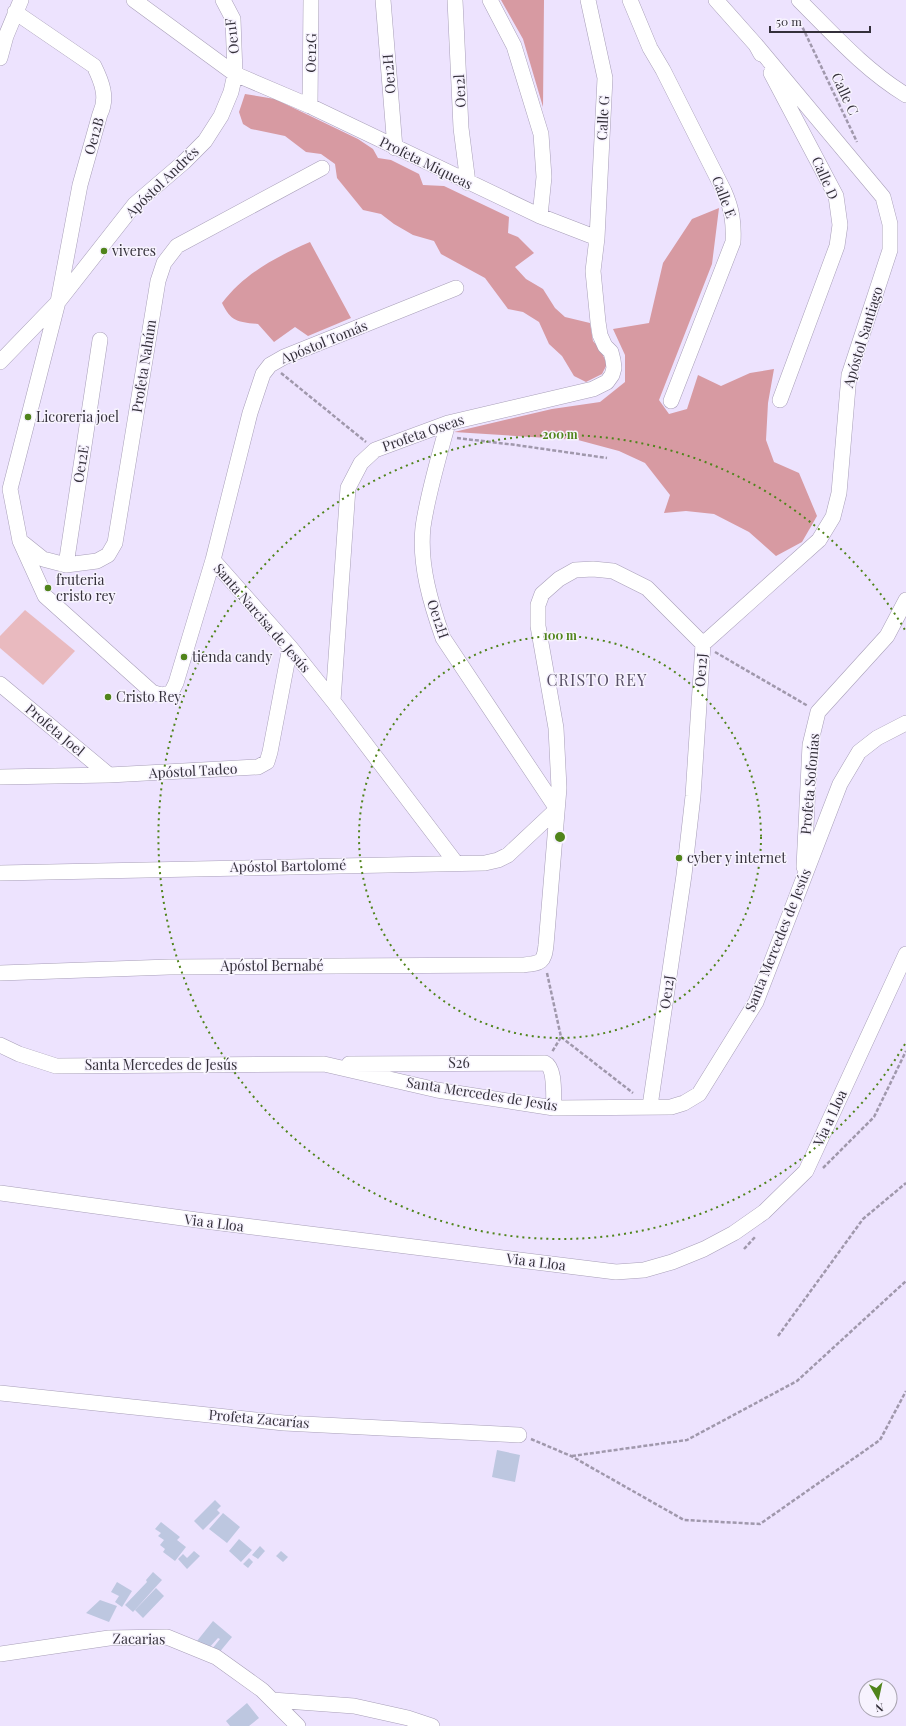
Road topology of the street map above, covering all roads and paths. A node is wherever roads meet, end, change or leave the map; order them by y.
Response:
1 (134, 0) edge
2 (223, 0) edge
3 (233, 0) edge
4 (311, 0) edge
5 (383, 0) edge
6 (455, 0) edge
7 (490, 0) edge
8 (588, 0) edge
9 (630, 0) edge
10 (716, 0) edge
11 (799, 0) edge
12 (18, 6) edge
13 (233, 18) junction
14 (799, 21) dead end
15 (756, 45) junction
16 (0, 58) edge
17 (235, 74) junction
18 (906, 95) edge
19 (310, 106) junction
20 (395, 148) junction
21 (859, 148) dead end
22 (322, 168) dead end
23 (468, 183) junction
24 (540, 216) junction
25 (597, 238) junction
26 (456, 288) dead end
27 (58, 302) junction
28 (100, 340) dead end
29 (0, 362) edge
30 (270, 365) junction
31 (780, 400) dead end
32 (671, 401) dead end
33 (446, 430) junction
34 (375, 450) junction
35 (607, 458) dead end
36 (20, 541) junction
37 (213, 560) junction
38 (66, 565) junction
39 (906, 600) edge
40 (703, 644) junction
41 (290, 647) junction
42 (0, 684) edge
43 (333, 701) junction
44 (818, 712) junction
45 (906, 723) edge
46 (109, 775) junction
47 (0, 777) edge
48 (556, 809) junction
49 (456, 863) junction
50 (0, 873) edge
51 (803, 880) junction
52 (906, 954) edge
53 (543, 959) junction
54 (0, 973) edge
55 (561, 1037) junction
56 (0, 1045) edge
57 (906, 1051) edge
58 (545, 1063) junction
59 (324, 1064) junction
60 (650, 1106) junction
61 (554, 1108) junction
62 (820, 1172) dead end
63 (906, 1183) edge
64 (0, 1193) edge
65 (760, 1232) dead end
66 (744, 1249) dead end
67 (906, 1281) edge
68 (778, 1336) dead end
69 (906, 1391) edge
70 (0, 1393) edge
71 (519, 1434) joint
72 (571, 1456) junction
73 (0, 1654) edge
74 (272, 1700) junction
75 (298, 1726) edge
76 (432, 1726) edge

1 - 17 street, Profeta Miqueas
2 - 13 street, Oe11F
3 - 13 street
4 - 19 street, Oe12G
5 - 20 street, Oe12H
6 - 23 street, Oe12l
7 - 24 street
8 - 25 street, Calle G
9 - 32 street, Calle E
10 - 15 street, Calle D
11 - 18 street
12 - 16 street
12 - 27 street, Oe12B
13 - 17 street, Oe11F
14 - 21 path, Calle C
15 - 31 street, Calle D
15 - 40 street, Apóstol Santiago
17 - 19 street, Profeta Miqueas
17 - 27 street, Apóstol Andrés
19 - 20 street, Profeta Miqueas
20 - 23 street, Profeta Miqueas
22 - 38 street, Profeta Nahúm
23 - 24 street, Profeta Miqueas
24 - 25 street, Profeta Miqueas
25 - 33 street, Profeta Oseas
26 - 30 street, Apóstol Tomás
27 - 29 street
27 - 36 street, Santa Narcisa de Jesús
28 - 38 street, Oe12E
30 - 34 path
30 - 37 street, Apóstol Tomás
33 - 34 street, Profeta Oseas
33 - 35 path
33 - 48 street, Oe12H
34 - 43 street, Profeta Oseas
36 - 37 street, Santa Narcisa de Jesús
36 - 38 street, Profeta Nahúm
37 - 41 street, Santa Narcisa de Jesús
39 - 44 street, Profeta Sofonías
40 - 44 path
40 - 48 street, Oe12J
40 - 60 street, Oe12J
41 - 43 street, Santa Narcisa de Jesús
41 - 46 street, Apóstol Tadeo
42 - 46 street, Profeta Joel
43 - 49 street, Santa Narcisa de Jesús
44 - 51 street, Profeta Sofonías
45 - 51 street, Santa Mercedes de Jesús
46 - 47 street, Apóstol Tadeo
48 - 49 street, Apóstol Bartolomé
48 - 53 street, Oe12J
49 - 50 street, Apóstol Bartolomé
51 - 60 street, Santa Mercedes de Jesús
52 - 64 street, Via a Lloa
53 - 54 street, Apóstol Bernabé
53 - 55 path
55 - 58 path
55 - 60 path
56 - 59 street, Santa Mercedes de Jesús
57 - 62 path
58 - 59 street, S26
58 - 61 street
59 - 61 street, Santa Mercedes de Jesús
60 - 61 street, Santa Mercedes de Jesús
63 - 68 path
65 - 66 path
67 - 72 path
69 - 72 path
70 - 71 street, Profeta Zacarías
71 - 72 path
73 - 74 street, Zacarias
74 - 75 street, Zacarias
74 - 76 street

